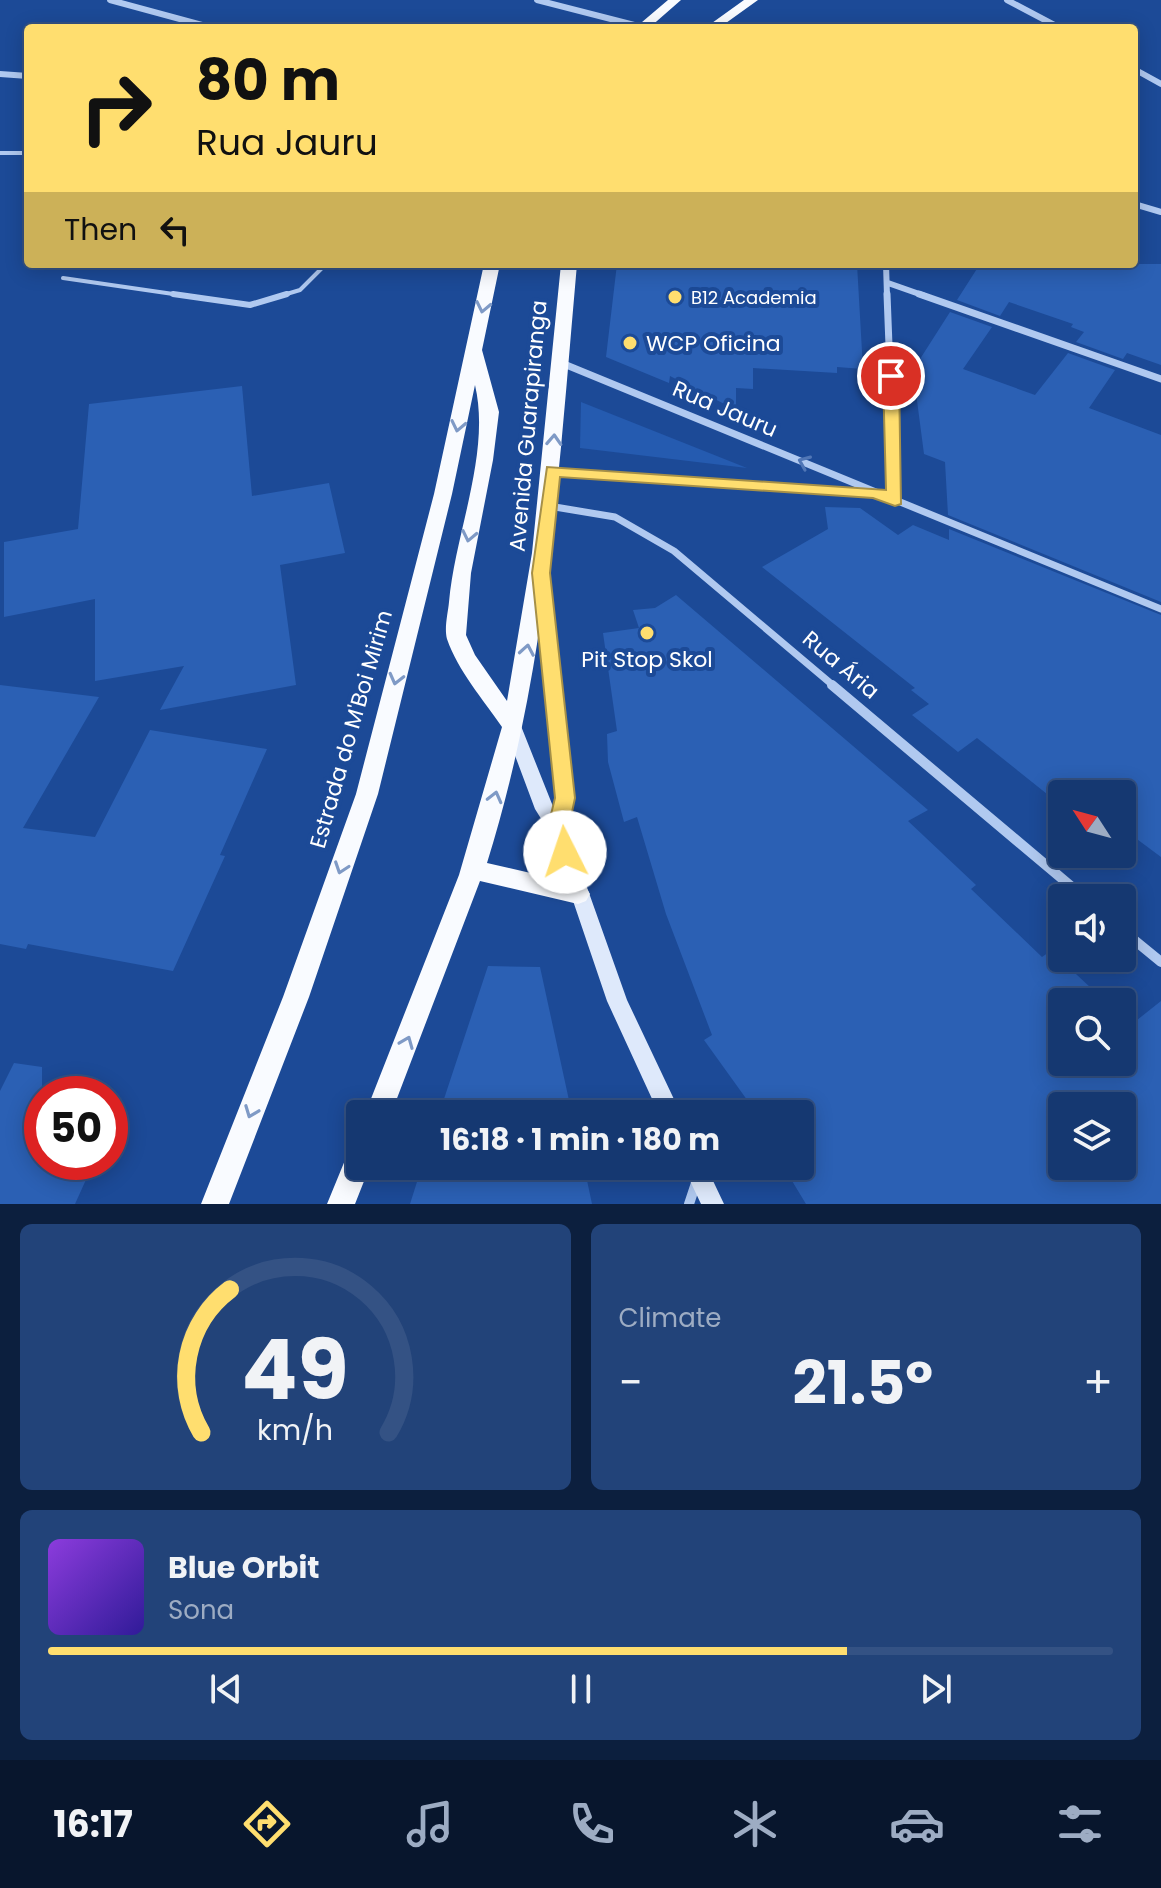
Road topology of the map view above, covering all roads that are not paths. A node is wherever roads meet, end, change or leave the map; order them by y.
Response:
1 (110, 0) edge
2 (134, 0) edge
3 (537, 0) edge
4 (675, 0) edge
5 (752, 0) edge
6 (1007, 0) edge
7 (126, 5) junction
8 (198, 24) edge
9 (627, 24) edge
10 (647, 24) edge
11 (717, 24) edge
12 (1051, 24) edge
13 (1138, 71) edge
14 (0, 74) edge
15 (24, 76) edge
16 (1161, 84) edge
17 (0, 153) edge
18 (24, 153) edge
19 (1138, 205) edge
20 (1161, 212) edge
21 (322, 268) edge
22 (491, 268) edge
23 (569, 268) edge
24 (886, 268) edge
25 (63, 278) dead end
26 (888, 283) junction
27 (474, 350) junction
28 (559, 362) junction
29 (1161, 379) edge
30 (552, 471) junction
31 (876, 492) junction
32 (895, 500) junction
33 (549, 506) junction
34 (541, 573) junction
35 (1161, 609) edge
36 (513, 726) junction
37 (558, 831) junction
38 (474, 870) junction
39 (1068, 884) edge
40 (578, 894) junction
41 (1136, 941) edge
42 (1161, 962) edge
43 (384, 1100) edge
44 (663, 1100) edge
45 (351, 1180) edge
46 (694, 1180) edge
47 (701, 1180) edge
48 (215, 1204) edge
49 (341, 1204) edge
50 (689, 1204) edge
51 (713, 1204) edge

1 - 7 street
2 - 7 street
3 - 9 street
4 - 10 main road
5 - 11 main road
6 - 12 street
7 - 8 street
13 - 16 street
14 - 15 street
17 - 18 lane
19 - 20 street
21 - 25 lane
22 -> 27 main road
23 - 28 main road, Avenida Guarapiranga
24 - 26 street
26 - 29 street
26 - 32 street
27 -> 36 main road
27 -> 48 main road, Estrada do M'Boi Mirim
30 -> 28 main road, Avenida Guarapiranga
31 -> 28 street, Rua Jauru
30 - 31 street, Rua Jauru
30 - 33 main road, Avenida Guarapiranga
31 - 32 street, Rua Jauru
32 - 35 street, Rua Jauru
33 - 34 main road, Avenida Guarapiranga
33 - 39 street, Rua Ária
36 -> 34 main road
34 - 37 main road, Avenida Guarapiranga
36 - 37 main road, Avenida Guarapiranga
38 -> 36 main road
37 - 40 main road, Avenida Guarapiranga
38 - 40 main road
43 -> 38 main road
40 - 44 main road, Avenida Guarapiranga
41 - 42 street
45 - 49 main road
46 - 50 street
47 - 51 main road

